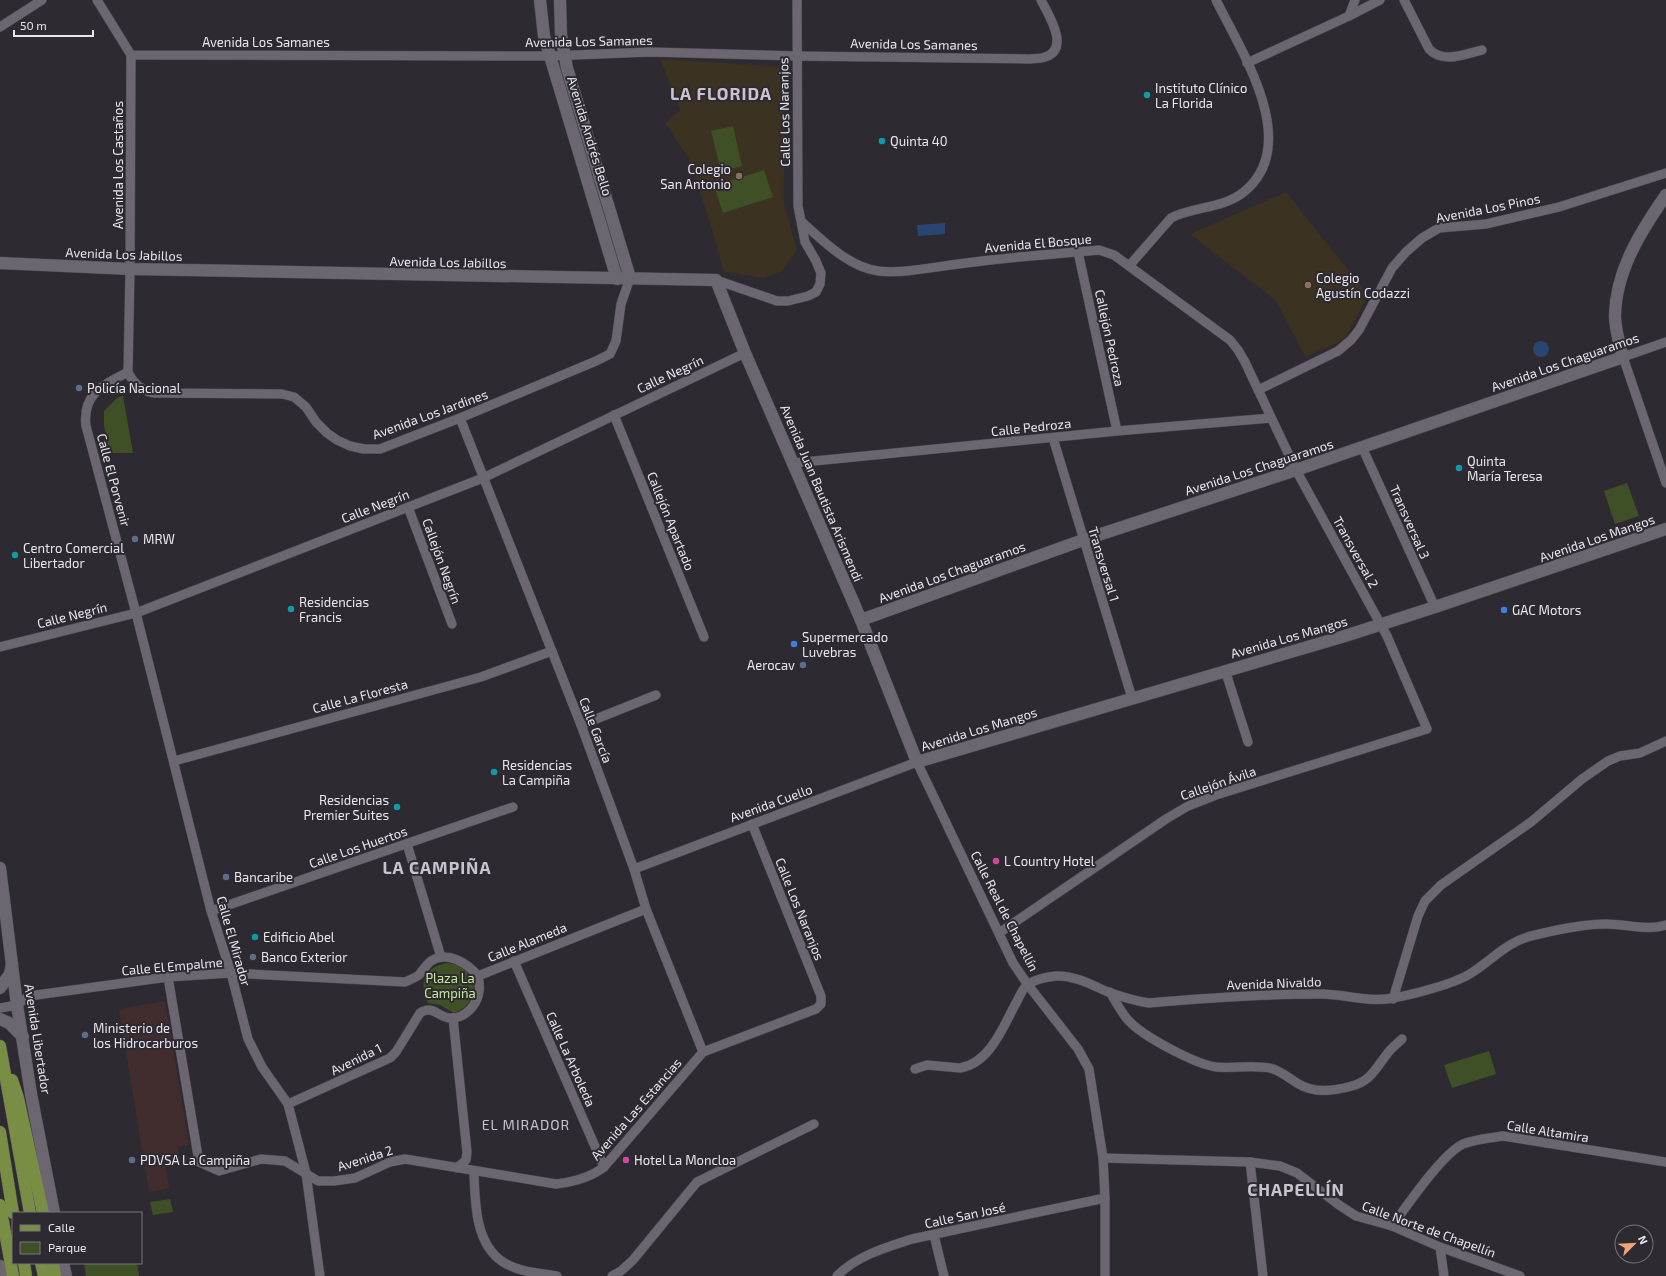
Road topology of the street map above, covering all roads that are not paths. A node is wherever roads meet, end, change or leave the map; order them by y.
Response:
1 (42, 0) edge
2 (97, 0) edge
3 (540, 0) edge
4 (560, 0) edge
5 (797, 0) edge
6 (1041, 0) edge
7 (1216, 0) edge
8 (1355, 0) edge
9 (1380, 0) edge
10 (1404, 0) edge
11 (1349, 16) junction
12 (0, 27) edge
13 (1482, 50) dead end
14 (131, 55) junction
15 (564, 55) junction
16 (550, 56) junction
17 (796, 56) junction
18 (1247, 63) junction
19 (1666, 173) edge
20 (1666, 195) edge
21 (802, 222) junction
22 (1078, 252) junction
23 (0, 263) edge
24 (1129, 266) junction
25 (130, 269) junction
26 (630, 278) junction
27 (617, 279) junction
28 (716, 280) junction
29 (1666, 342) edge
30 (745, 353) junction
31 (1623, 357) junction
32 (128, 372) junction
33 (1258, 390) junction
34 (614, 415) junction
35 (460, 418) junction
36 (1271, 418) junction
37 (1117, 430) junction
38 (1053, 438) junction
39 (1362, 448) junction
40 (794, 463) junction
41 (1296, 470) junction
42 (483, 478) junction
43 (1666, 483) edge
44 (408, 507) junction
45 (1666, 529) edge
46 (1083, 540) junction
47 (1434, 607) junction
48 (136, 613) junction
49 (861, 620) junction
50 (452, 624) dead end
51 (1380, 624) junction
52 (704, 637) dead end
53 (0, 647) edge
54 (552, 651) junction
55 (1225, 670) junction
56 (656, 695) dead end
57 (1132, 698) junction
58 (581, 725) junction
59 (1427, 729) joint
60 (1666, 741) edge
61 (1248, 742) dead end
62 (174, 761) junction
63 (917, 762) junction
64 (513, 807) dead end
65 (752, 824) junction
66 (406, 844) junction
67 (0, 868) edge
68 (634, 869) junction
69 (646, 909) junction
70 (211, 911) junction
71 (1666, 925) edge
72 (999, 933) junction
73 (441, 957) junction
74 (514, 961) junction
75 (12, 962) junction
76 (231, 973) junction
77 (478, 976) junction
78 (168, 977) junction
79 (1028, 985) junction
80 (0, 988) edge
81 (1110, 992) junction
82 (1393, 998) junction
83 (821, 1004) joint
84 (17, 1005) junction
85 (0, 1008) edge
86 (453, 1018) junction
87 (0, 1019) edge
88 (23, 1037) junction
89 (1402, 1039) dead end
90 (0, 1049) edge
91 (704, 1052) junction
92 (915, 1068) dead end
93 (288, 1104) junction
94 (814, 1124) dead end
95 (0, 1132) edge
96 (1103, 1158) junction
97 (1250, 1162) junction
98 (1666, 1162) edge
99 (604, 1167) junction
100 (458, 1168) junction
101 (474, 1172) junction
102 (306, 1173) junction
103 (1105, 1198) junction
104 (0, 1205) edge
105 (13, 1212) edge
106 (30, 1212) edge
107 (43, 1212) edge
108 (54, 1212) edge
109 (1392, 1226) junction
110 (934, 1235) junction
111 (1440, 1247) junction
112 (24, 1264) edge
113 (41, 1264) edge
114 (53, 1264) edge
115 (63, 1264) edge
116 (13, 1276) edge
117 (26, 1276) edge
118 (44, 1276) edge
119 (55, 1276) edge
120 (66, 1276) edge
121 (320, 1276) edge
122 (557, 1276) edge
123 (612, 1276) edge
124 (837, 1276) edge
125 (944, 1276) edge
126 (1105, 1276) edge
127 (1263, 1276) edge
128 (1444, 1276) edge
129 (1520, 1276) edge

1 - 12 street
2 - 14 street
3 - 16 street, Avenida Andrés Bello
4 - 15 street, Avenida Andrés Bello
5 - 17 street, Calle Los Naranjos
6 - 17 street, Avenida Los Samanes
7 - 18 street
8 - 11 street
9 - 11 street
10 - 13 street
11 - 18 street
14 - 16 street, Avenida Los Samanes
14 - 25 street, Avenida Los Castaños
15 - 16 street, Avenida Los Samanes
15 - 17 street, Avenida Los Samanes
15 - 26 street, Avenida Andrés Bello
16 - 27 street, Avenida Andrés Bello
17 - 21 street, Calle Los Naranjos
18 - 24 street
19 - 33 street, Avenida Los Pinos
20 - 31 street
21 - 22 street, Avenida El Bosque
21 - 28 street, Avenida Los Jabillos
22 - 24 street, Avenida El Bosque
22 - 37 street, Callejón Pedroza
23 - 25 street, Avenida Los Jabillos
24 - 33 street, Avenida El Bosque
25 - 27 street, Avenida Los Jabillos
25 - 32 street, Avenida Los Castaños
26 - 27 street, Avenida Los Jabillos
26 - 28 street, Avenida Los Jabillos
26 - 35 street, Avenida Los Jardines
28 - 30 street, Avenida Juan Bautista Arismendi
29 - 31 street, Avenida Los Chaguaramos
30 - 34 street, Calle Negrín
30 - 40 street, Avenida Juan Bautista Arismendi
31 - 39 street, Avenida Los Chaguaramos
31 - 43 street
32 - 35 street, Avenida Los Jardines
32 - 48 street, Calle El Porvenir
33 - 36 street, Transversal 2
34 - 42 street, Calle Negrín
34 - 52 street, Callejón Apartado
35 - 42 street, Calle García
36 - 37 street, Calle Pedroza
36 - 41 street, Transversal 2
37 - 38 street, Calle Pedroza
38 - 40 street, Calle Pedroza
38 - 46 street, Transversal 1
39 - 41 street, Avenida Los Chaguaramos
39 - 47 street, Transversal 3
40 - 49 street, Avenida Juan Bautista Arismendi
41 - 46 street, Avenida Los Chaguaramos
41 - 51 street, Transversal 2
42 - 44 street, Calle Negrín
42 - 54 street, Calle García
44 - 48 street, Calle Negrín
44 - 50 street, Callejón Negrín
45 - 47 street, Avenida Los Mangos
46 - 49 street, Avenida Los Chaguaramos
46 - 57 street, Transversal 1
47 - 51 street, Avenida Los Mangos
48 - 53 street, Calle Negrín
48 - 62 street, Calle El Mirador
49 - 63 street, Avenida Juan Bautista Arismendi
51 - 55 street, Avenida Los Mangos
51 - 59 street, Transversal 2
54 - 58 street, Calle García
54 - 62 street, Calle La Floresta
55 - 57 street, Avenida Los Mangos
55 - 61 street
56 - 58 street
57 - 63 street, Avenida Los Mangos
58 - 68 street, Calle García
59 - 72 street, Callejón Ávila
60 - 82 street
62 - 70 street, Calle El Mirador
63 - 65 street, Avenida Cuello
63 - 72 street, Calle Real de Chapellín
64 - 66 street, Calle Los Huertos
65 - 68 street, Avenida Cuello
65 - 83 street, Calle Los Naranjos
66 - 70 street, Calle Los Huertos
66 - 73 street
67 - 75 street, Avenida Libertador
68 - 69 street, Calle García
69 - 74 street, Calle Alameda
69 - 91 street, Calle García
70 - 76 street, Calle El Mirador
71 - 82 street, Avenida Nivaldo
72 - 79 street, Calle Real de Chapellín
73 - 76 street, Calle El Empalme
73 - 77 street, Calle Alameda
74 - 77 street, Calle Alameda
74 - 99 street, Calle La Arboleda
75 - 80 street
75 - 84 street, Avenida Libertador
76 - 78 street, Calle El Empalme
76 - 93 street, Calle El Mirador
77 - 86 street
78 - 84 street, Calle El Empalme
78 - 102 street, Avenida 2
79 - 81 street, Avenida Nivaldo
79 - 92 street
79 - 96 street, Calle Real de Chapellín
81 - 82 street, Avenida Nivaldo
81 - 89 street
83 - 91 street, Avenida Las Estancias
84 - 85 street, Calle El Empalme
84 - 88 street, Avenida Libertador
86 - 93 street, Avenida 1
86 - 100 street
87 - 88 street
88 - 108 street, Avenida Libertador
90 - 106 main road
90 - 107 main road
91 - 99 street, Avenida Las Estancias
93 - 102 street, Calle El Mirador
94 - 123 street
95 - 105 main road
96 - 97 street, Calle Norte de Chapellín
96 - 103 street, Calle Real de Chapellín
97 - 109 street, Calle Norte de Chapellín
97 - 127 street
98 - 109 street, Calle Altamira
99 - 101 street, Avenida Las Estancias
100 - 101 street, Avenida Las Estancias
100 - 102 street, Avenida 2
101 - 122 street
102 - 121 street, Calle El Mirador
103 - 110 street, Calle San José
103 - 126 street, Calle Real de Chapellín
104 - 116 main road
109 - 111 street, Calle Norte de Chapellín
110 - 124 street, Calle San José
110 - 125 street
111 - 128 street
111 - 129 street, Calle Norte de Chapellín
112 - 117 main road
113 - 118 main road
114 - 119 main road
115 - 120 street

